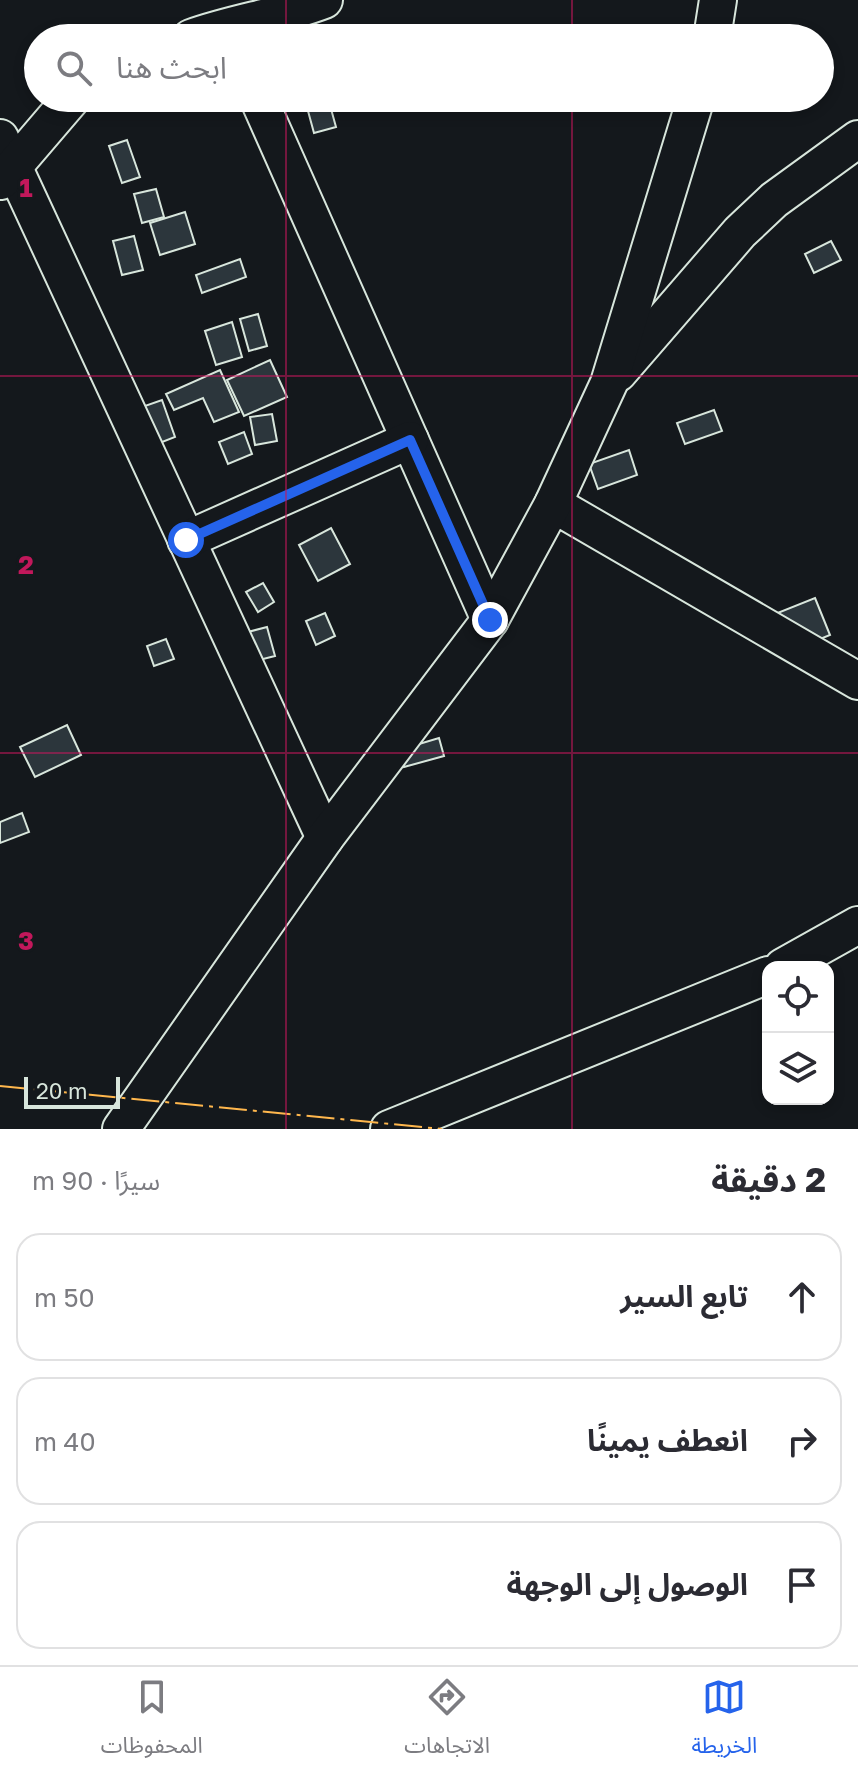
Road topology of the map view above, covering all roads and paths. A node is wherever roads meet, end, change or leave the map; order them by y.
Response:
1 (324, 0) edge
2 (718, 0) edge
3 (223, 21) edge
4 (714, 24) edge
5 (57, 112) edge
6 (264, 112) edge
7 (692, 112) edge
8 (858, 139) edge
9 (4, 162) edge
10 (609, 383) junction
11 (410, 440) junction
12 (553, 504) junction
13 (186, 540) junction
14 (490, 620) junction
15 (858, 681) edge
16 (325, 838) junction
17 (858, 925) edge
18 (794, 961) edge
19 (762, 977) edge
20 (121, 1129) edge
21 (389, 1129) edge

1 - 3 street
2 - 4 street
5 - 9 street
6 - 11 street
7 - 10 street
8 - 10 street
9 - 13 street
10 - 12 street
11 - 13 street
11 - 14 street
12 - 14 street
12 - 15 street
13 - 16 street
14 - 16 street
16 - 20 street
17 - 18 street
19 - 21 street

